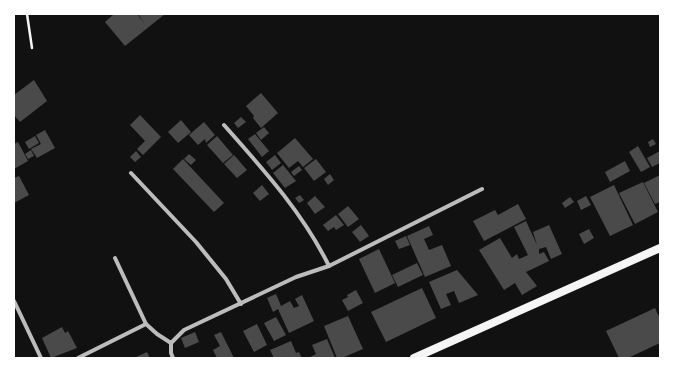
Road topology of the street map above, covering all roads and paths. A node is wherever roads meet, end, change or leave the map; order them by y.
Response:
1 (27, 14) edge
2 (32, 48) dead end
3 (224, 125) dead end
4 (131, 173) dead end
5 (482, 189) dead end
6 (660, 248) edge
7 (115, 258) dead end
8 (329, 266) junction
9 (14, 301) edge
10 (241, 304) junction
11 (146, 324) junction
12 (171, 343) junction
13 (41, 358) edge
14 (78, 358) edge
15 (173, 358) edge
16 (414, 358) edge

1 - 2 path
3 - 8 street
4 - 10 street
5 - 8 street
6 - 16 main road
7 - 11 street
8 - 10 street
9 - 13 street
10 - 12 street
11 - 12 street
11 - 14 street
12 - 15 street

